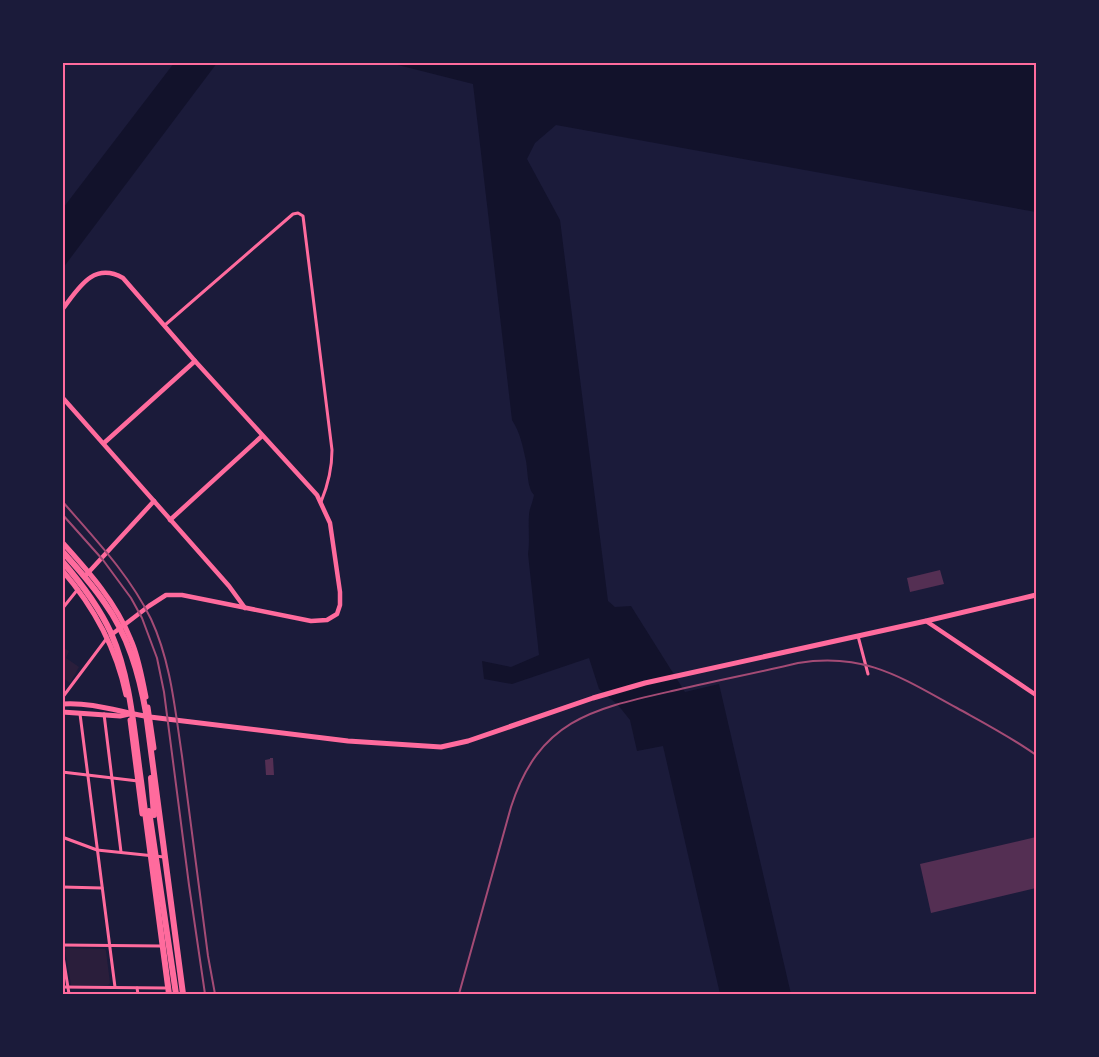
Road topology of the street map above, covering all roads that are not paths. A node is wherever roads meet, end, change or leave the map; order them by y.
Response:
1 (62, 310) edge
2 (164, 325) junction
3 (195, 360) junction
4 (62, 397) edge
5 (262, 436) junction
6 (104, 443) junction
7 (154, 501) junction
8 (320, 502) junction
9 (170, 520) junction
10 (62, 542) edge
11 (62, 551) edge
12 (62, 561) edge
13 (62, 570) edge
14 (89, 571) junction
15 (78, 588) junction
16 (1036, 595) edge
17 (62, 608) edge
18 (245, 608) junction
19 (926, 621) junction
20 (123, 624) junction
21 (858, 635) junction
22 (108, 637) junction
23 (868, 674) dead end
24 (1036, 695) edge
25 (62, 698) edge
26 (62, 704) edge
27 (62, 712) edge
28 (80, 713) junction
29 (104, 714) junction
30 (129, 714) junction
31 (150, 717) junction
32 (136, 743) junction
33 (150, 747) junction
34 (62, 772) edge
35 (88, 775) junction
36 (111, 777) junction
37 (138, 781) junction
38 (62, 837) edge
39 (97, 850) junction
40 (121, 852) junction
41 (148, 856) junction
42 (167, 857) junction
43 (62, 887) edge
44 (102, 888) junction
45 (167, 921) junction
46 (62, 945) edge
47 (109, 946) junction
48 (161, 946) junction
49 (62, 950) edge
50 (183, 979) junction
51 (62, 987) edge
52 (68, 987) junction
53 (115, 987) junction
54 (137, 988) junction
55 (166, 988) junction
56 (69, 994) edge
57 (138, 994) edge
58 (168, 994) edge
59 (176, 994) edge
60 (184, 994) edge

1 - 2 street
2 - 3 street
2 - 8 street
3 - 5 street
3 - 6 street
4 - 6 street
5 - 8 street
5 - 9 street
6 - 7 street
7 - 9 street
7 - 14 street
8 - 18 street
9 - 18 street
10 - 14 main road
11 - 33 highway
12 - 32 highway
13 - 15 main road
14 - 15 street
14 - 20 main road
15 - 17 street
15 - 22 main road
16 - 19 main road
18 - 20 street
19 - 21 main road
19 - 24 street
20 - 22 street
20 - 31 main road
21 - 23 street
21 - 31 main road
22 - 25 street
22 - 30 main road
26 - 30 main road
27 - 28 main road
28 - 29 main road
28 - 35 street
29 - 30 main road
29 - 36 street
30 - 31 main road
30 - 37 main road
31 - 42 main road
32 - 45 highway
32 - 58 highway
33 - 45 highway
33 - 60 highway
34 - 35 street
35 - 36 street
35 - 39 street
36 - 37 street
36 - 40 street
37 - 41 main road
38 - 39 street
39 - 40 street
39 - 44 street
40 - 41 street
41 - 42 street
41 - 48 main road
42 - 50 main road
43 - 44 street
44 - 47 street
45 - 50 highway
45 - 59 highway
46 - 47 street
47 - 48 street
47 - 53 street
48 - 55 main road
49 - 52 street
50 - 60 main road
51 - 52 street
52 - 53 street
52 - 56 street
53 - 54 street
54 - 55 street
54 - 57 street
55 - 58 main road

